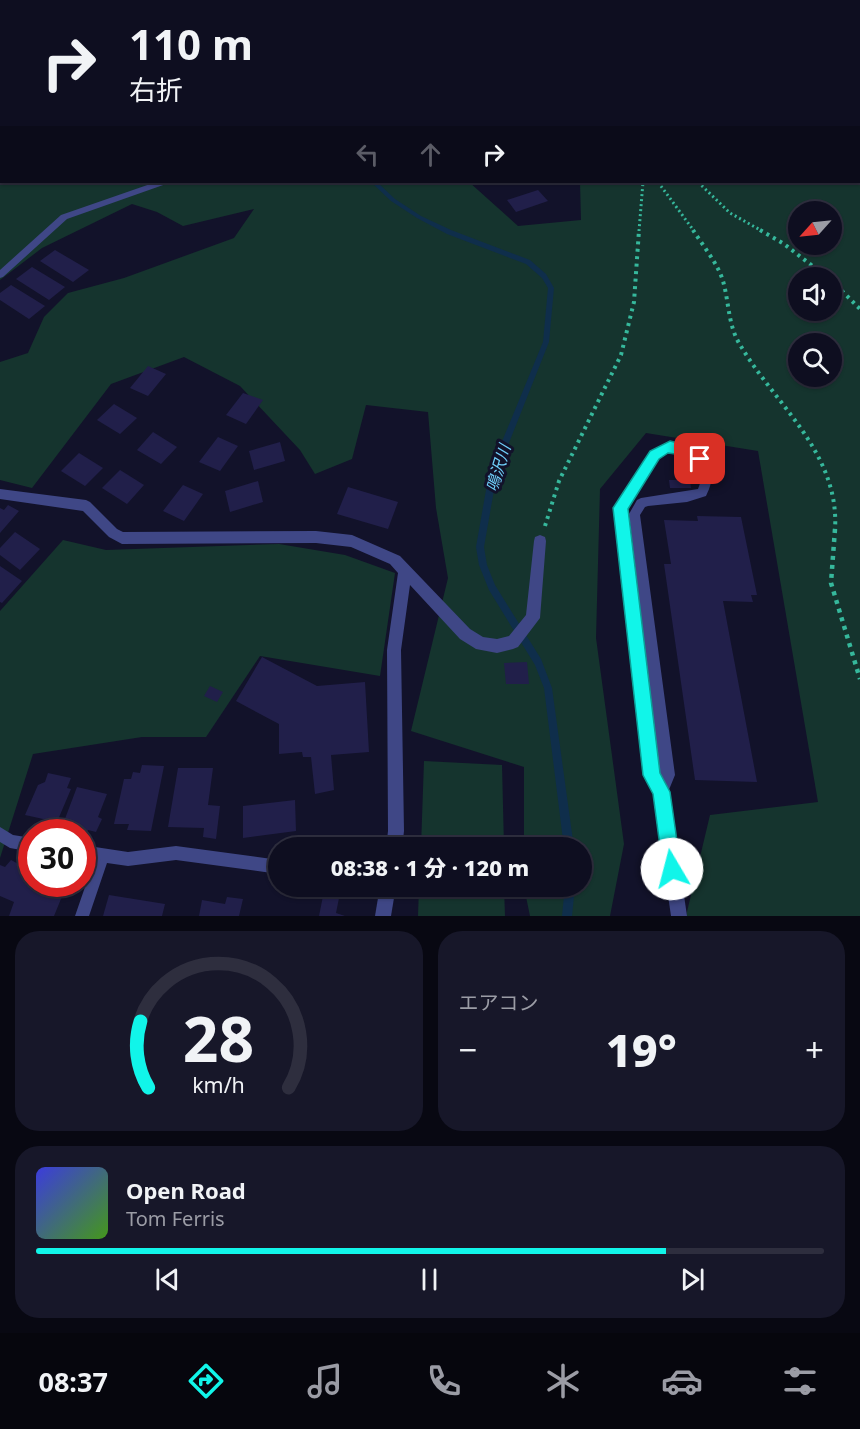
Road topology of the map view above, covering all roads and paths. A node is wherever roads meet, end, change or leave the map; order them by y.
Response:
1 (160, 183) edge
2 (643, 183) edge
3 (659, 183) edge
4 (699, 183) edge
5 (814, 267) edge
6 (0, 275) edge
7 (842, 291) edge
8 (860, 309) edge
9 (0, 494) edge
10 (540, 541) joint
11 (405, 572) junction
12 (860, 679) edge
13 (661, 792) junction
14 (0, 834) edge
15 (395, 837) edge
16 (18, 842) edge
17 (96, 854) edge
18 (103, 855) junction
19 (268, 866) edge
20 (386, 897) edge
21 (82, 916) edge
22 (383, 916) edge
23 (679, 916) edge

1 - 6 lane
2 - 10 path
3 - 12 path
4 - 5 path
7 - 8 path
9 - 11 street
10 - 11 street
11 - 15 street
13 - 13 lane
13 - 23 street
14 - 16 lane
17 - 18 lane
18 - 19 lane
18 - 21 lane
20 - 22 street

